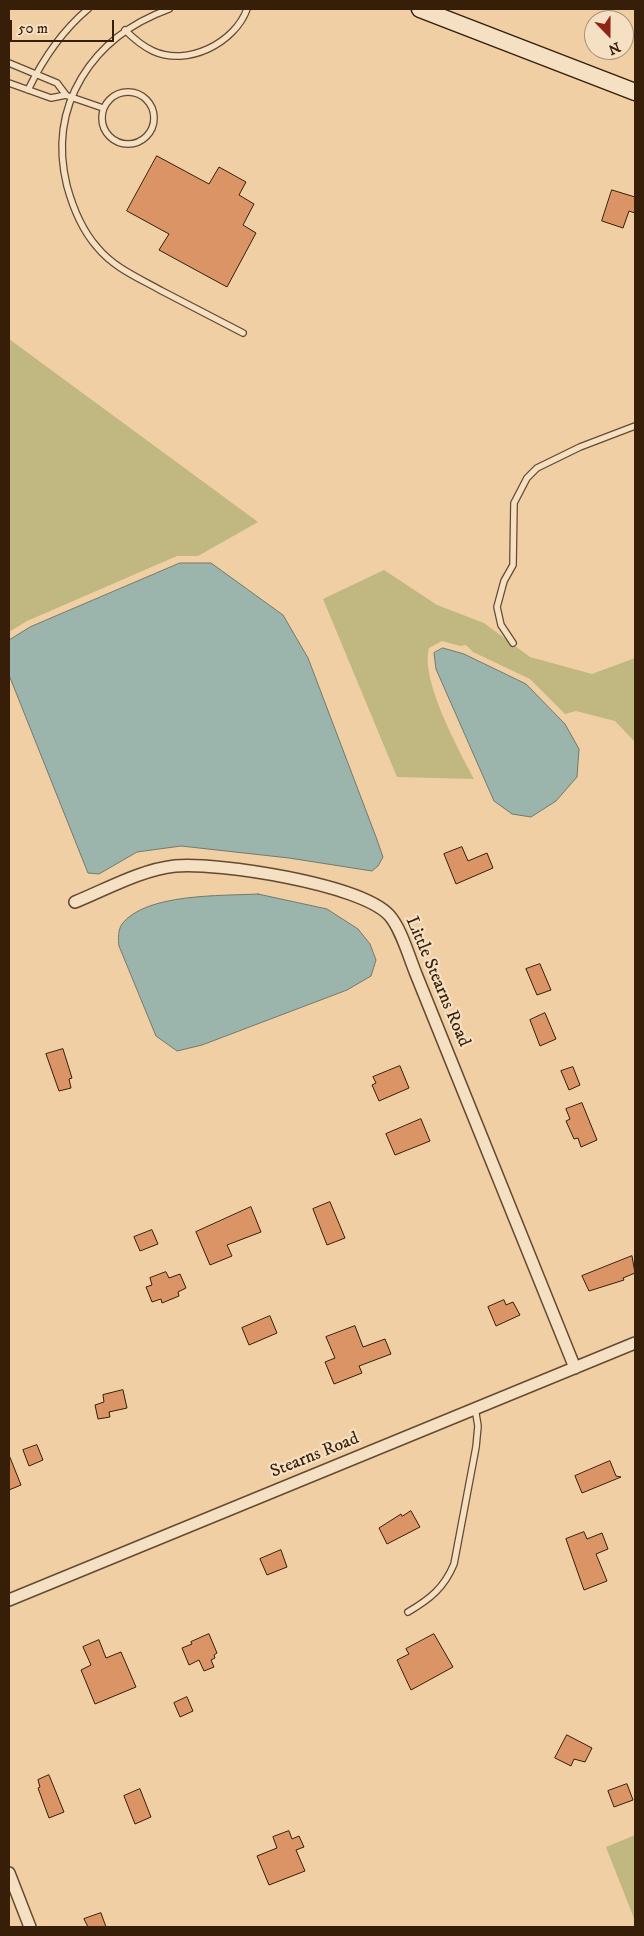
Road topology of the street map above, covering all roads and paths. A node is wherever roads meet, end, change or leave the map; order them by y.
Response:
1 (88, 9) edge
2 (169, 9) edge
3 (247, 9) edge
4 (420, 9) edge
5 (125, 30) junction
6 (9, 63) edge
7 (36, 74) junction
8 (9, 83) edge
9 (28, 90) junction
10 (635, 92) edge
11 (69, 96) junction
12 (103, 108) junction
13 (242, 333) dead end
14 (635, 426) edge
15 (513, 643) dead end
16 (75, 902) dead end
17 (635, 1344) edge
18 (575, 1368) junction
19 (475, 1408) junction
20 (9, 1600) edge
21 (408, 1612) dead end
22 (9, 1873) edge
23 (30, 1927) edge

1 - 7 lane
2 - 5 lane
3 - 5 lane
4 - 10 main road
5 - 11 lane
6 - 7 lane
7 - 9 lane
7 - 11 lane
8 - 9 lane
9 - 11 lane
11 - 12 lane
11 - 13 lane
12 - 12 lane
14 - 15 lane
16 - 18 street, Little Stearns Road
17 - 18 street, Stearns Road
18 - 19 street, Stearns Road
19 - 20 street, Stearns Road
19 - 21 lane
22 - 23 street

